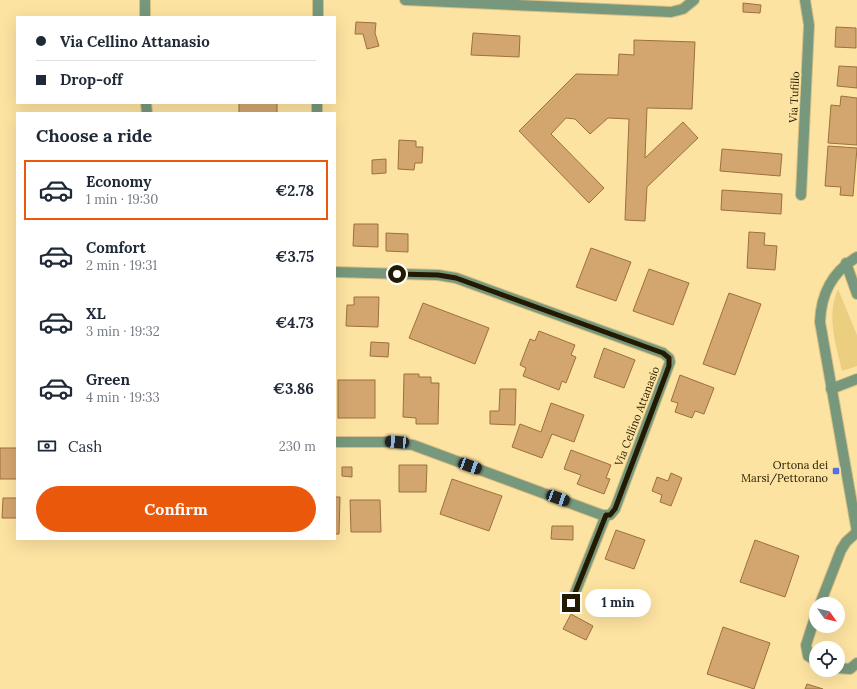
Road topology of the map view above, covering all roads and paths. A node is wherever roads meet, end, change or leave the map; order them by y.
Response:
1 (145, 0) edge
2 (318, 0) edge
3 (405, 0) edge
4 (694, 0) edge
5 (805, 0) edge
6 (145, 16) edge
7 (318, 16) edge
8 (801, 195) dead end
9 (857, 257) edge
10 (846, 263) junction
11 (336, 272) edge
12 (857, 294) edge
13 (857, 379) edge
14 (831, 389) junction
15 (336, 442) edge
16 (606, 515) junction
17 (857, 532) edge
18 (823, 597) edge
19 (571, 603) dead end
20 (810, 633) edge
21 (809, 657) edge
22 (857, 663) edge
23 (845, 669) edge

1 - 6 street
2 - 7 street
3 - 4 street
5 - 8 street, Via Tufillo
9 - 10 street
10 - 12 street
10 - 14 street
11 - 16 street, Via Cellino Attanasio
13 - 14 street
14 - 17 street
15 - 16 street
16 - 19 street
17 - 18 street
20 - 21 street
22 - 23 street

